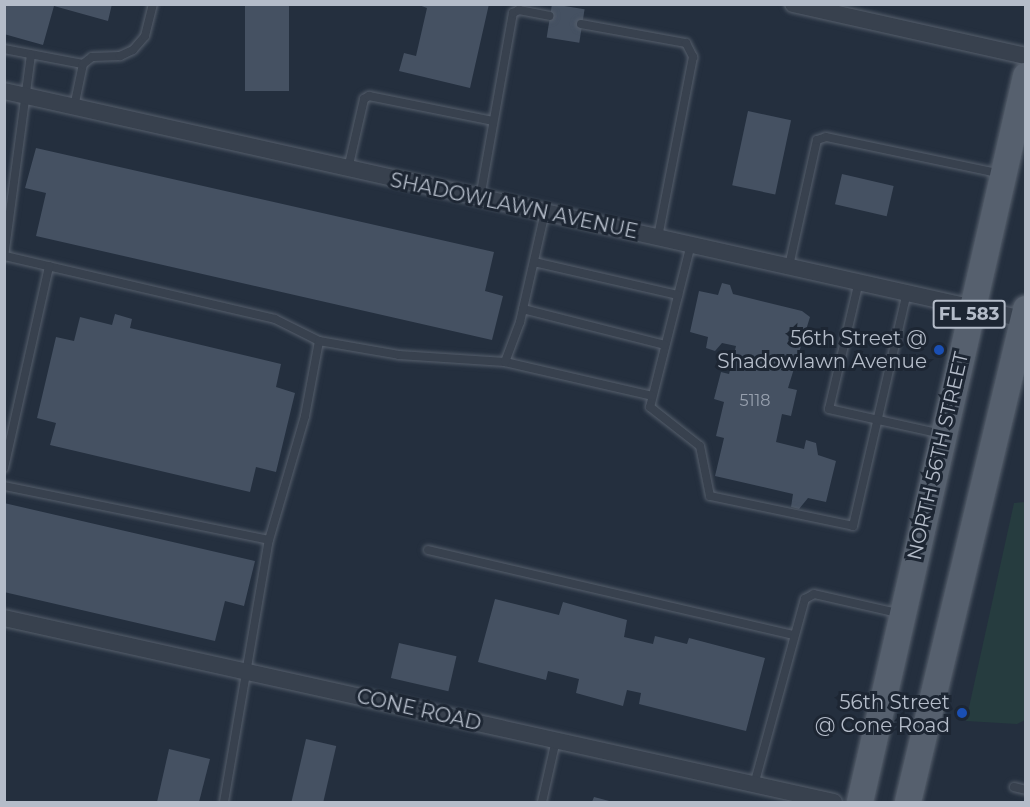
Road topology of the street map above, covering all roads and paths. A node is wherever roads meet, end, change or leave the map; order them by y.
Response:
1 (153, 4) edge
2 (793, 4) edge
3 (549, 16) dead end
4 (581, 24) dead end
5 (4, 49) edge
6 (31, 55) junction
7 (1026, 56) edge
8 (83, 64) junction
9 (1026, 76) edge
10 (4, 91) edge
11 (26, 96) junction
12 (74, 107) junction
13 (494, 121) junction
14 (348, 169) junction
15 (1002, 174) junction
16 (479, 198) junction
17 (545, 212) junction
18 (658, 237) junction
19 (691, 244) junction
20 (5, 257) edge
21 (534, 262) junction
22 (49, 266) junction
23 (789, 266) junction
24 (859, 281) junction
25 (907, 291) junction
26 (678, 295) junction
27 (972, 305) junction
28 (523, 309) junction
29 (1024, 314) edge
30 (319, 340) junction
31 (665, 345) junction
32 (505, 362) junction
33 (652, 396) junction
34 (877, 419) junction
35 (943, 434) junction
36 (4, 468) edge
37 (4, 486) edge
38 (269, 540) junction
39 (428, 550) dead end
40 (902, 614) junction
41 (4, 618) edge
42 (794, 635) junction
43 (247, 672) junction
44 (556, 740) junction
45 (754, 785) junction
46 (1014, 787) dead end
47 (1026, 790) edge
48 (224, 802) edge
49 (542, 802) edge
50 (834, 802) edge
51 (860, 802) edge
52 (908, 802) edge

1 - 8 lane
2 - 7 street
3 - 13 lane
4 - 18 lane
5 - 6 lane
6 - 8 lane
6 - 11 lane
8 - 12 lane
9 - 15 main road, NORTH 56TH STREET / FL 583
10 - 11 street, SHADOWLAWN AVENUE
11 - 12 street, SHADOWLAWN AVENUE
11 - 20 lane
12 - 14 street, SHADOWLAWN AVENUE
13 - 14 lane
13 - 16 lane
14 - 16 street, SHADOWLAWN AVENUE
15 - 23 lane
15 - 27 main road, NORTH 56TH STREET / FL 583
16 - 17 street, SHADOWLAWN AVENUE
17 - 18 street, SHADOWLAWN AVENUE
17 - 21 lane
18 - 19 street, SHADOWLAWN AVENUE
19 - 23 street, SHADOWLAWN AVENUE
19 - 26 lane
20 - 22 lane
21 - 26 lane
21 - 28 lane
22 - 30 lane
22 - 36 lane
23 - 24 street, SHADOWLAWN AVENUE
24 - 25 street, SHADOWLAWN AVENUE
24 - 34 lane
25 - 27 street, SHADOWLAWN AVENUE
25 - 34 lane
26 - 31 lane
27 - 29 street, SHADOWLAWN AVENUE
27 - 35 main road, NORTH 56TH STREET / FL 583
28 - 31 lane
28 - 32 lane
29 - 52 main road, FL 583
30 - 32 lane
30 - 38 lane
31 - 33 lane
32 - 33 lane
33 - 34 lane
34 - 35 lane
35 - 40 main road, NORTH 56TH STREET / FL 583
37 - 38 lane
38 - 43 lane
39 - 42 lane
40 - 42 lane
40 - 51 main road, NORTH 56TH STREET / FL 583
41 - 43 street, CONE ROAD
42 - 45 lane
43 - 44 street, CONE ROAD
43 - 48 lane
44 - 45 street, CONE ROAD
44 - 49 lane
45 - 50 street, CONE ROAD
46 - 47 lane

